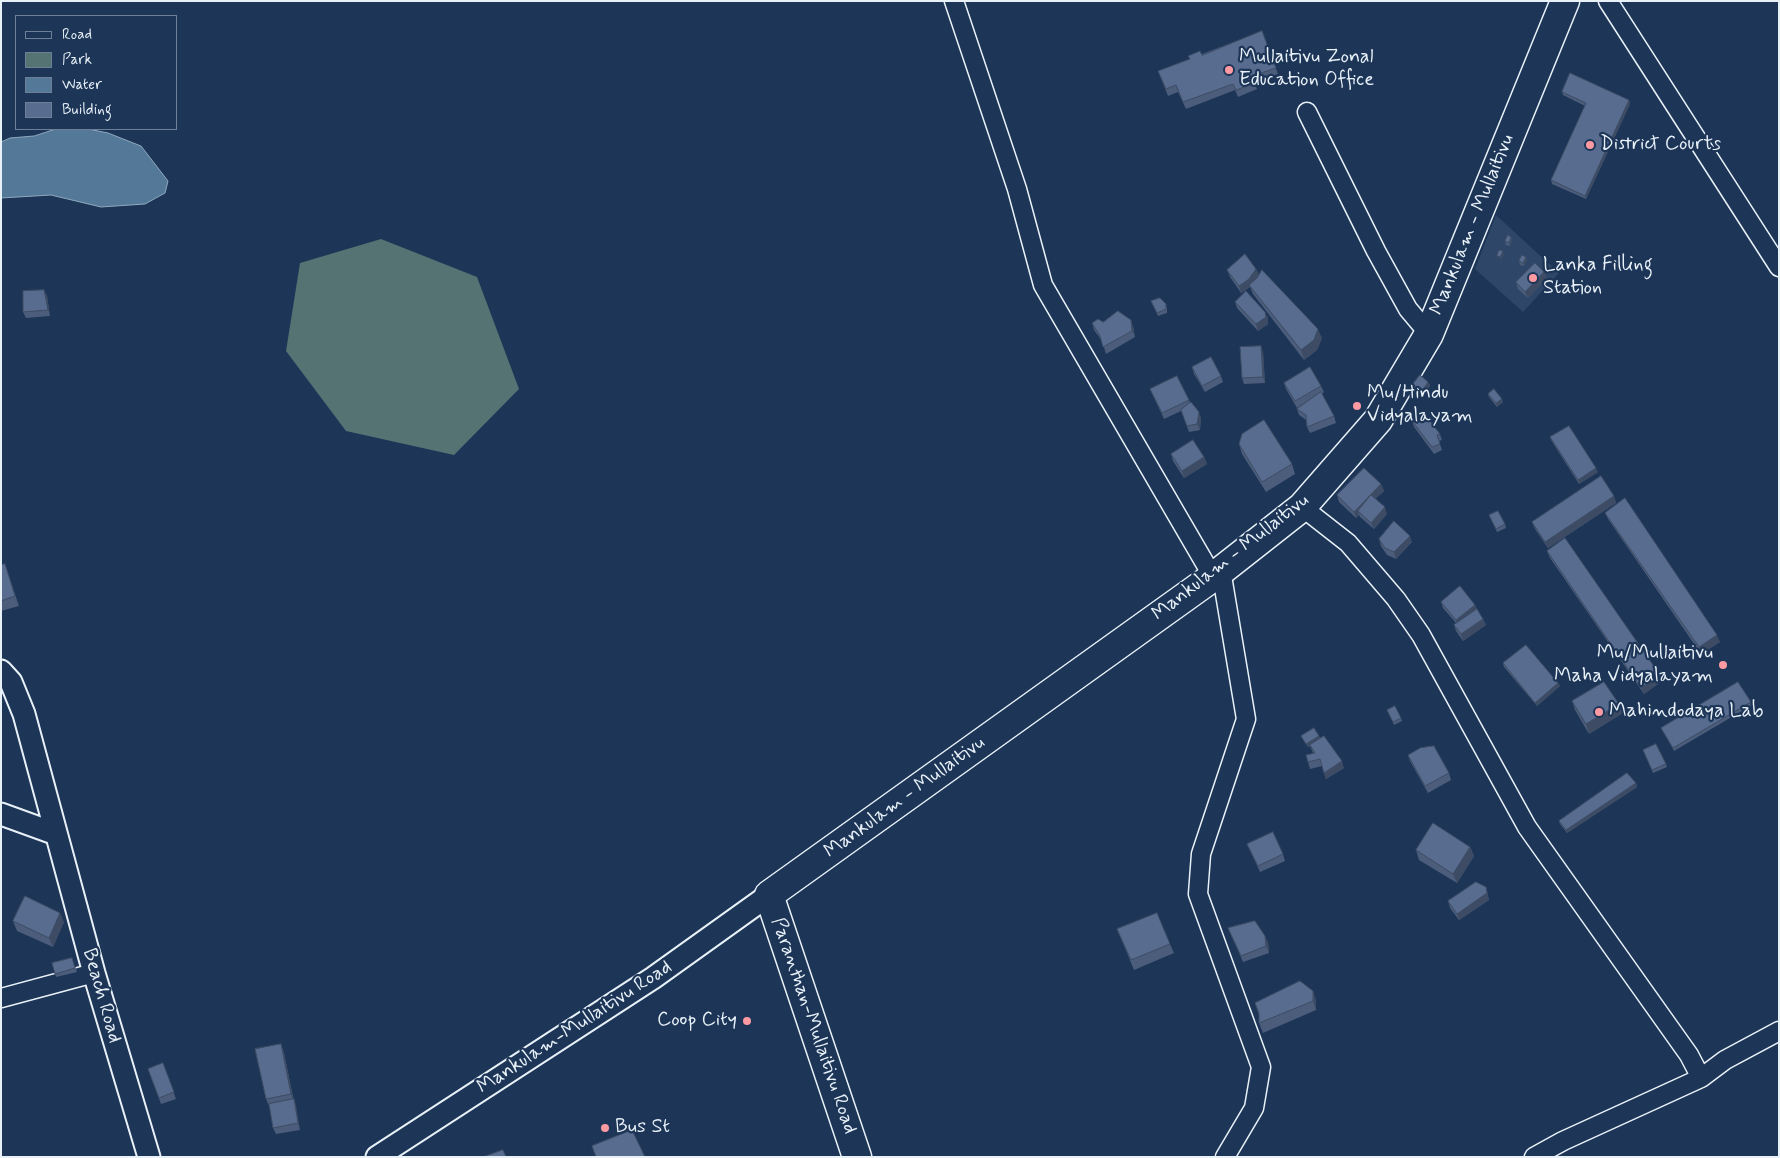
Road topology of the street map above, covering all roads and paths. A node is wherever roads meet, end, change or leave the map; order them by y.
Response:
1 (954, 1) edge
2 (1565, 1) edge
3 (1608, 1) edge
4 (1307, 112) dead end
5 (1779, 267) edge
6 (1429, 334) junction
7 (1302, 507) junction
8 (1217, 574) junction
9 (1, 671) edge
10 (1, 814) edge
11 (56, 834) junction
12 (769, 895) junction
13 (94, 974) junction
14 (1, 998) edge
15 (1779, 1031) edge
16 (1701, 1078) junction
17 (1564, 1149) edge
18 (149, 1157) edge
19 (377, 1157) edge
20 (857, 1157) edge
21 (1225, 1157) edge
22 (1534, 1157) edge

1 - 8 street
2 - 6 highway, Mankulam - Mullaitivu
3 - 5 street
4 - 6 street
6 - 7 highway, Mankulam - Mullaitivu
7 - 8 highway, Mankulam - Mullaitivu
7 - 16 street
8 - 12 highway, Mankulam - Mullaitivu
8 - 21 street
9 - 11 street, Beach Road
10 - 11 street
11 - 13 street, Beach Road
12 - 19 street, Mankulam-Mullaitivu Road
12 - 20 highway, Paranthan-Mullaitivu Road
13 - 14 street
13 - 18 street, Beach Road
15 - 16 street
16 - 17 street
17 - 22 street

